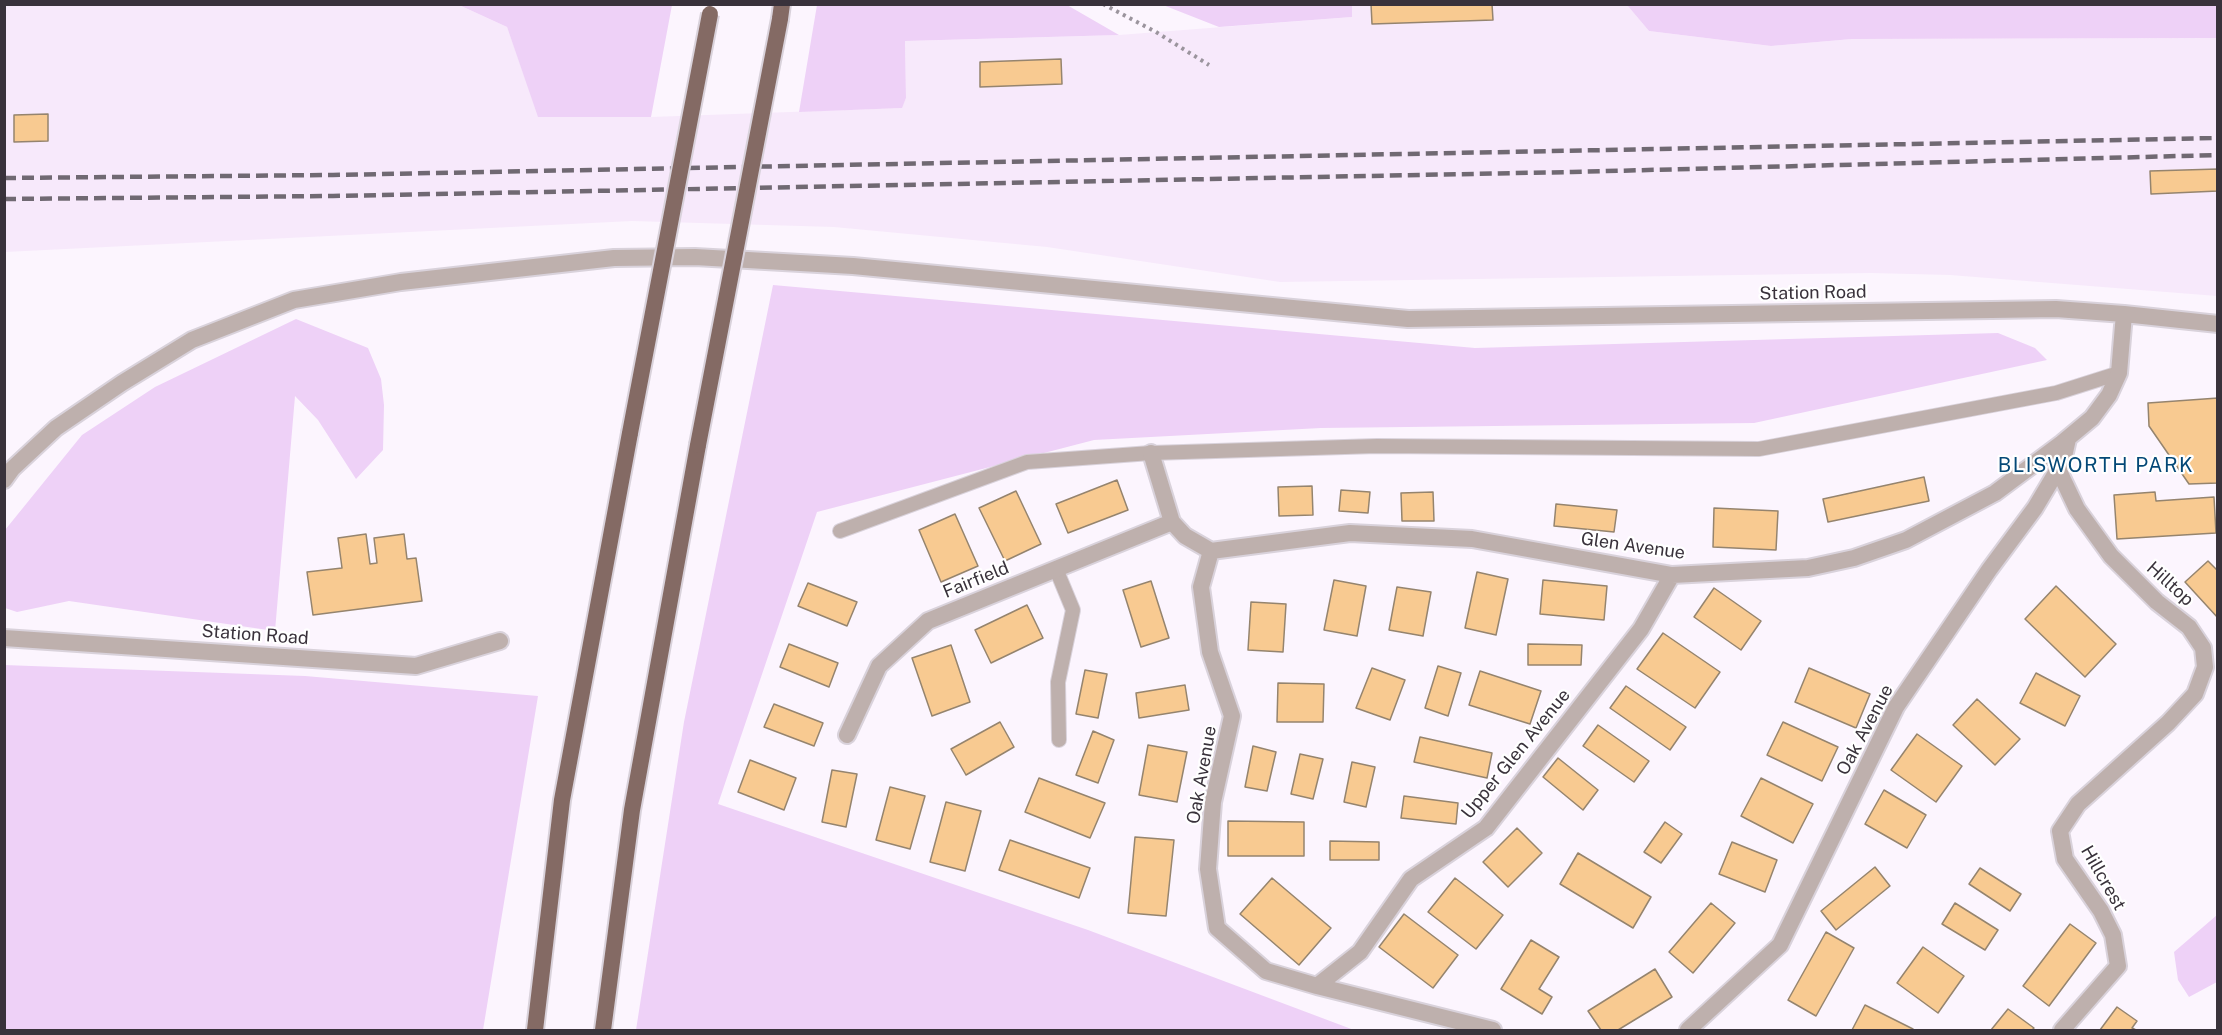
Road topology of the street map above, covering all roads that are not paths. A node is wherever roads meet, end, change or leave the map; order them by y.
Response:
1 (711, 9) edge
2 (781, 12) edge
3 (2124, 314) junction
4 (2217, 324) edge
5 (2119, 373) junction
6 (2068, 439) junction
7 (1151, 453) junction
8 (7, 469) edge
9 (2058, 469) junction
10 (1172, 522) junction
11 (840, 531) dead end
12 (1211, 551) junction
13 (1056, 569) junction
14 (1672, 575) junction
15 (4, 638) edge
16 (500, 641) dead end
17 (847, 735) dead end
18 (1059, 740) dead end
19 (2060, 831) joint
20 (1317, 986) junction
21 (535, 1030) edge
22 (603, 1030) edge
23 (1493, 1030) edge
24 (1688, 1030) edge
25 (2062, 1030) edge

1 - 21 highway, bridge
2 - 22 highway, bridge
3 - 4 street, Station Road
3 - 5 street, Glen Avenue
3 - 8 street, Station Road
5 - 6 street, Glen Avenue
5 - 7 lane
6 - 9 street, Oak Avenue
6 - 14 street, Glen Avenue
7 - 10 street
7 - 11 lane
9 - 19 street, Hilltop
9 - 24 street, Oak Avenue
10 - 12 street
10 - 13 street, Fairfield
12 - 14 street, Glen Avenue
12 - 20 street, Oak Avenue
13 - 17 street, Fairfield
13 - 18 lane
14 - 20 street, Upper Glen Avenue
15 - 16 street, Station Road
19 - 25 street, Hillcrest
20 - 23 street, Oak Avenue

